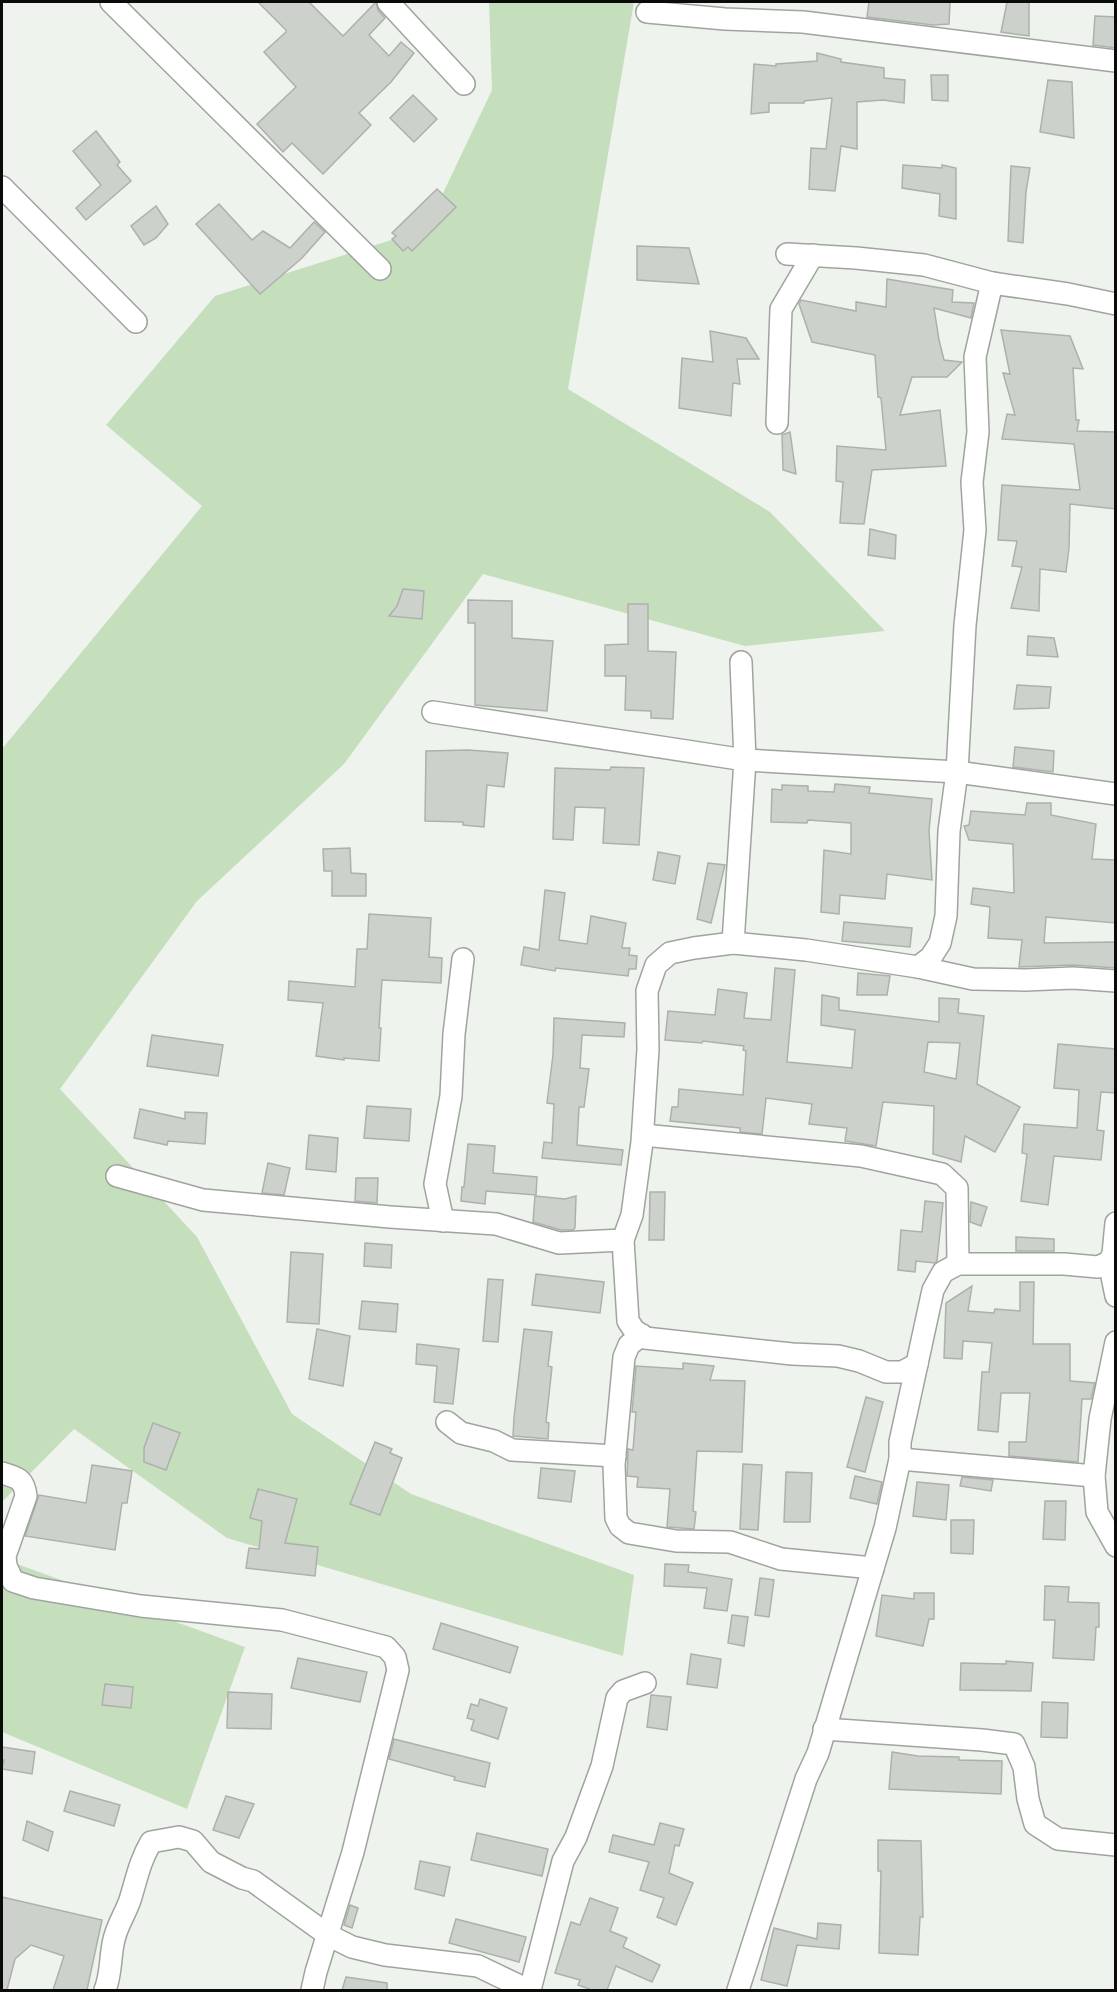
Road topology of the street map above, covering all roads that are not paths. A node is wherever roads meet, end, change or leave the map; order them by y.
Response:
1 (111, 2) edge
2 (388, 2) edge
3 (647, 12) dead end
4 (1116, 61) edge
5 (464, 84) dead end
6 (2, 187) edge
7 (787, 254) dead end
8 (813, 255) junction
9 (380, 269) dead end
10 (992, 283) junction
11 (1116, 304) edge
12 (136, 322) dead end
13 (777, 423) dead end
14 (741, 662) dead end
15 (433, 712) dead end
16 (745, 760) junction
17 (957, 772) junction
18 (1116, 794) edge
19 (733, 943) junction
20 (463, 959) dead end
21 (918, 967) junction
22 (1116, 981) edge
23 (643, 1135) junction
24 (117, 1176) dead end
25 (443, 1221) junction
26 (1116, 1223) edge
27 (623, 1240) junction
28 (1109, 1262) junction
29 (958, 1264) junction
30 (1116, 1296) edge
31 (642, 1335) junction
32 (1116, 1342) edge
33 (917, 1364) junction
34 (447, 1422) dead end
35 (615, 1456) junction
36 (900, 1459) junction
37 (2, 1473) edge
38 (1094, 1476) junction
39 (1116, 1546) edge
40 (873, 1568) junction
41 (645, 1683) dead end
42 (824, 1729) junction
43 (1116, 1845) edge
44 (328, 1935) junction
45 (105, 1990) edge
46 (312, 1990) edge
47 (529, 1990) edge
48 (738, 1990) edge

1 - 9 street
2 - 5 street
3 - 4 street
6 - 12 street
7 - 8 street
8 - 10 street
8 - 13 street
10 - 11 street
10 - 17 street
14 - 16 street
15 - 16 street
16 - 17 street
16 - 19 street
17 - 18 street
17 - 21 street
19 - 21 street
19 - 23 street
20 - 25 street
21 - 22 street
23 - 27 street
23 - 29 street
24 - 25 street
25 - 27 street
26 - 28 street
27 - 31 street
28 - 29 street
28 - 30 street
29 - 33 street
31 - 33 street
31 - 35 street
32 - 38 street
33 - 36 street
34 - 35 street
35 - 40 street
36 - 38 street
36 - 40 street
37 - 44 street
38 - 39 street
40 - 42 street
41 - 47 street
42 - 43 street
42 - 48 street
44 - 45 street
44 - 46 street
44 - 47 street

